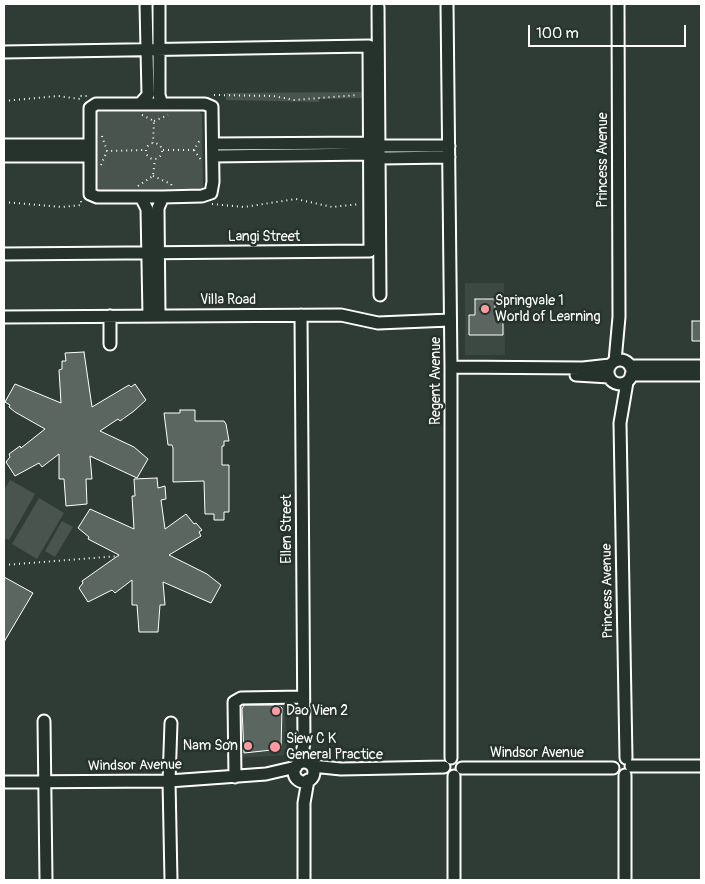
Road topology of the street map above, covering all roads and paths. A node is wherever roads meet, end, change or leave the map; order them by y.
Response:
1 (146, 4) edge
2 (159, 4) edge
3 (447, 4) edge
4 (618, 4) edge
5 (378, 7) dead end
6 (147, 48) junction
7 (159, 48) junction
8 (4, 52) edge
9 (214, 95) dead end
10 (369, 95) junction
11 (140, 104) junction
12 (162, 104) junction
13 (89, 131) junction
14 (214, 131) junction
15 (154, 143) junction
16 (4, 146) edge
17 (89, 150) junction
18 (146, 150) junction
19 (163, 150) junction
20 (213, 150) junction
21 (375, 150) junction
22 (449, 151) junction
23 (4, 156) edge
24 (155, 159) junction
25 (153, 176) junction
26 (81, 196) dead end
27 (169, 196) junction
28 (141, 197) junction
29 (4, 202) edge
30 (370, 202) junction
31 (205, 204) dead end
32 (153, 252) junction
33 (4, 254) edge
34 (380, 295) dead end
35 (154, 315) junction
36 (301, 315) junction
37 (110, 316) junction
38 (4, 317) edge
39 (618, 317) junction
40 (450, 320) junction
41 (110, 344) dead end
42 (612, 363) junction
43 (701, 366) edge
44 (451, 371) junction
45 (629, 371) junction
46 (701, 375) edge
47 (610, 379) junction
48 (620, 422) junction
49 (119, 556) dead end
50 (4, 565) edge
51 (303, 697) junction
52 (44, 721) dead end
53 (171, 723) dead end
54 (447, 762) junction
55 (701, 766) edge
56 (627, 767) junction
57 (304, 772) junction
58 (458, 772) junction
59 (235, 777) junction
60 (169, 781) junction
61 (4, 782) edge
62 (45, 782) junction
63 (46, 880) edge
64 (171, 880) edge
65 (304, 880) edge
66 (454, 880) edge
67 (625, 880) edge

1 - 6 street
2 - 7 street
3 - 22 street, Regent Avenue
4 - 39 street, Princess Avenue
5 - 21 street
6 - 7 street
6 - 8 street
6 - 11 street
7 - 10 street
7 - 12 street
9 - 10 path
10 - 21 street
11 - 12 street
11 - 13 street
11 - 15 path
12 - 14 street
13 - 17 street
13 - 18 path
14 - 19 path
14 - 20 street
15 - 18 path
15 - 19 path
16 - 17 street
17 - 23 street
17 - 28 street
18 - 24 path
19 - 24 path
20 - 21 street
20 - 27 street
21 - 22 street
21 - 30 street
21 - 34 street
22 - 40 street, Regent Avenue
24 - 25 path
25 - 27 path
25 - 28 path
26 - 29 path
27 - 28 street
27 - 32 street
28 - 32 street
30 - 31 path
30 - 32 street, Langi Street
32 - 33 street, Langi Street
32 - 35 street
35 - 36 street, Villa Road
35 - 37 street, Villa Road
36 - 40 street, Villa Road
36 - 51 street, Ellen Street
37 - 38 street, Villa Road
37 - 41 street
39 - 42 street, Princess Avenue
39 - 45 street, Princess Avenue
40 - 44 street, Regent Avenue
42 - 44 street
42 - 45 street
42 - 47 street, Princess Avenue
43 - 45 street
44 - 47 street
44 - 54 street, Regent Avenue
45 - 46 street
45 - 47 street
45 - 48 street, Princess Avenue
47 - 48 street, Princess Avenue
48 - 56 street, Princess Avenue
49 - 50 path
51 - 57 street, Ellen Street
51 - 59 street
52 - 62 street
53 - 60 street
54 - 57 street, Windsor Avenue
54 - 58 street
55 - 56 street
56 - 58 street, Windsor Avenue
56 - 67 street, Princess Avenue
57 - 59 street, Windsor Avenue
57 - 65 street, Ellen Street
58 - 66 street
59 - 60 street, Windsor Avenue
60 - 62 street, Windsor Avenue
60 - 64 street
61 - 62 street, Windsor Avenue
62 - 63 street

